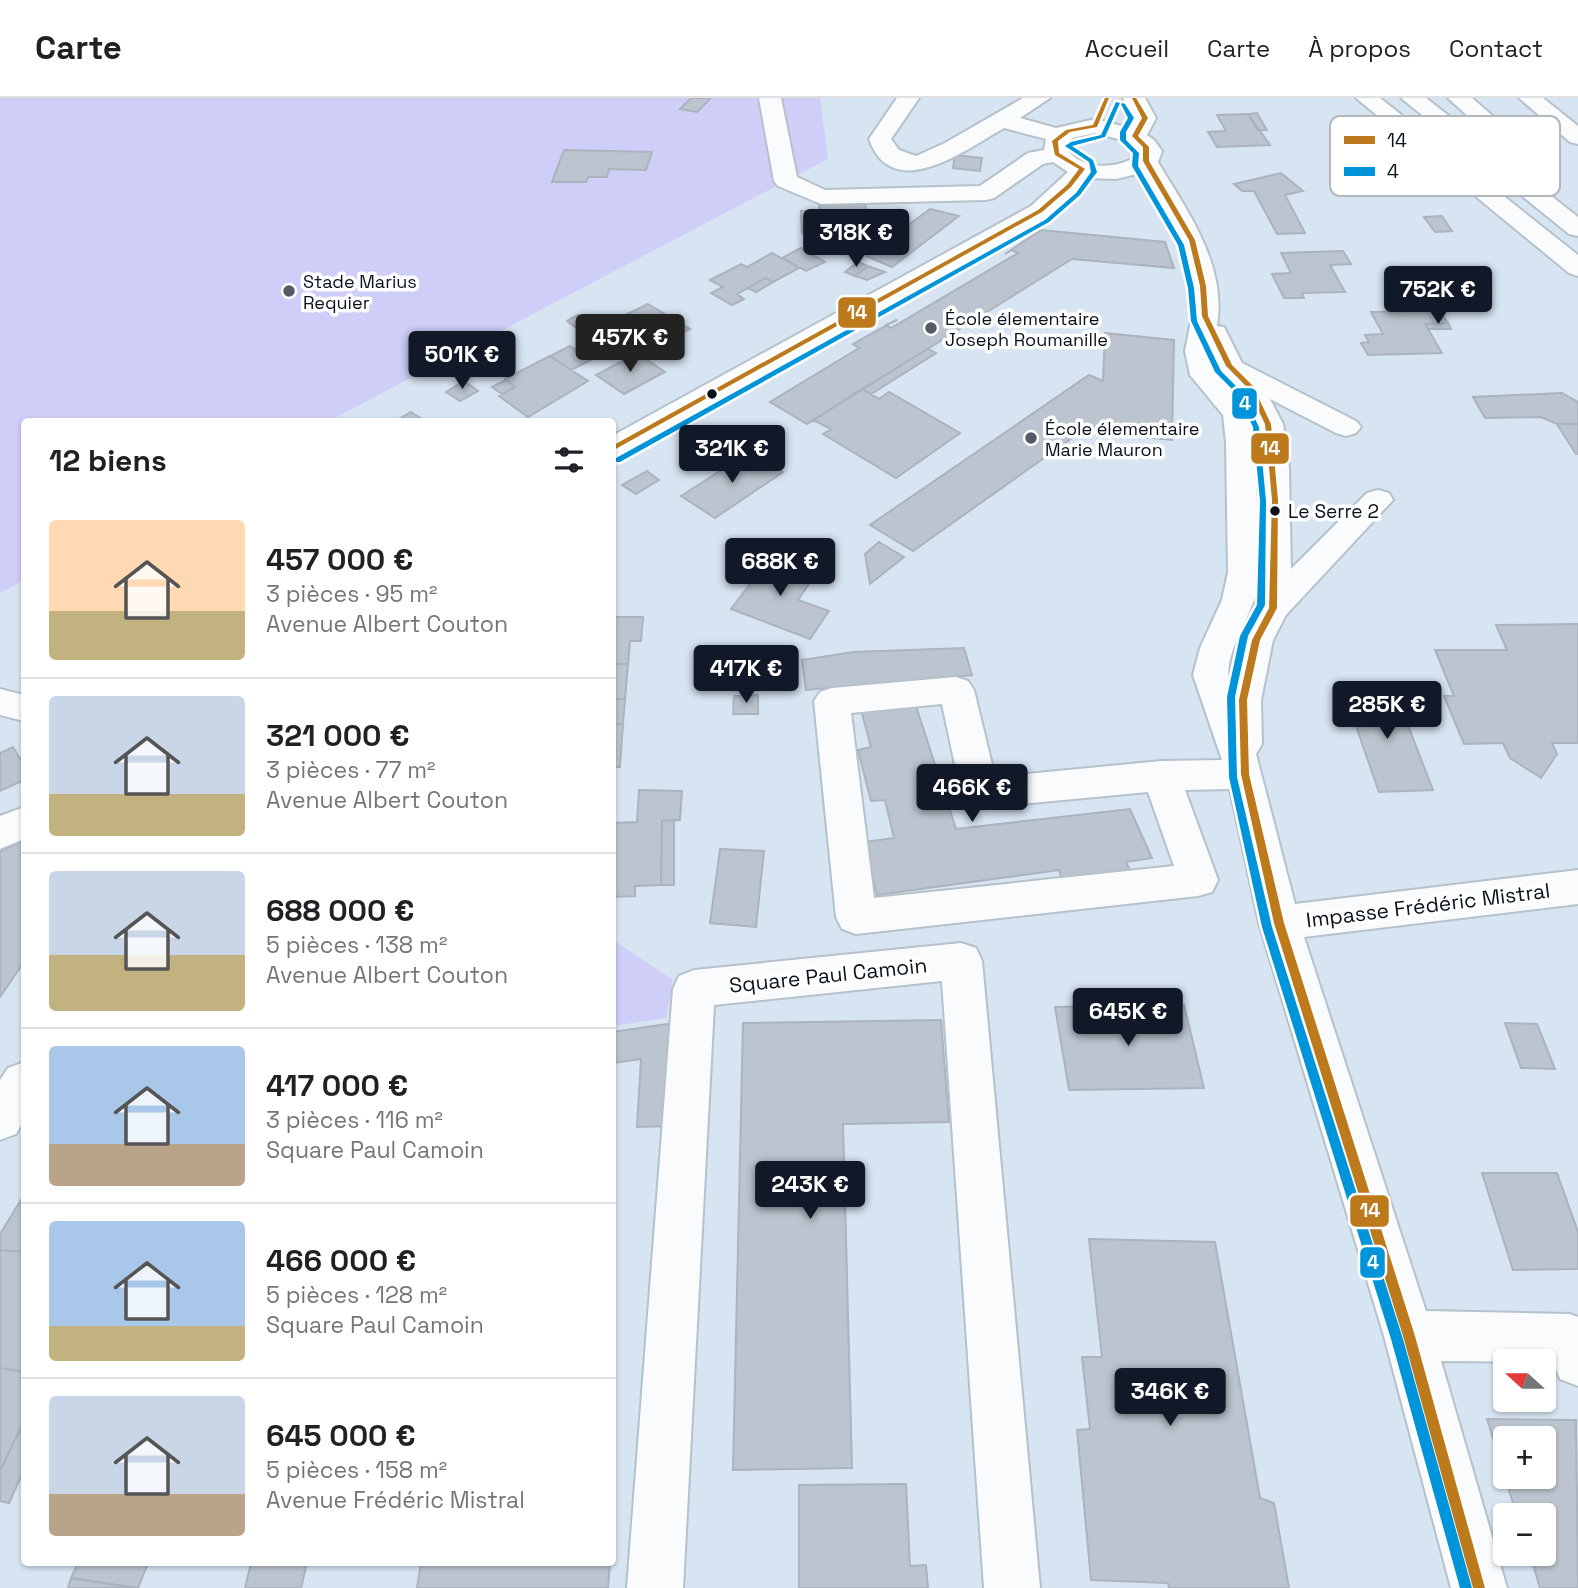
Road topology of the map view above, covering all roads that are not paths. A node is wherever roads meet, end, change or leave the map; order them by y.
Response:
1 (770, 98) edge
2 (908, 98) edge
3 (1039, 98) edge
4 (1107, 98) edge
5 (1134, 98) edge
6 (1367, 98) edge
7 (1412, 98) edge
8 (1459, 98) edge
9 (1530, 98) edge
10 (1389, 116) edge
11 (1435, 116) edge
12 (1480, 116) edge
13 (1553, 116) edge
14 (1001, 120) junction
15 (1560, 122) edge
16 (1095, 127) junction
17 (1135, 136) junction
18 (1578, 136) edge
19 (1058, 145) junction
20 (1146, 161) junction
21 (1082, 169) junction
22 (1112, 172) junction
23 (1560, 187) edge
24 (1489, 196) edge
25 (1536, 196) edge
26 (1578, 202) edge
27 (1173, 203) junction
28 (1578, 229) edge
29 (1578, 268) edge
30 (1205, 316) junction
31 (1229, 366) junction
32 (1346, 427) dead end
33 (616, 447) edge
34 (1378, 500) dead end
35 (1273, 608) junction
36 (0, 702) edge
37 (21, 707) edge
38 (1245, 774) junction
39 (1161, 776) junction
40 (21, 823) edge
41 (0, 833) edge
42 (1578, 887) edge
43 (1279, 923) junction
44 (21, 1087) edge
45 (0, 1119) edge
46 (1409, 1336) junction
47 (1578, 1362) edge
48 (655, 1588) edge
49 (1012, 1588) edge
50 (1479, 1588) edge

1 - 19 main road
2 - 14 main road
3 - 14 main road
4 - 16 main road
5 - 17 main road
6 - 10 main road
7 - 11 main road
8 - 12 main road
9 - 13 main road
14 - 19 main road
15 - 18 main road
16 - 17 main road
16 - 19 main road
17 - 20 main road
19 - 21 main road
20 - 22 main road
20 - 27 main road
21 - 22 main road
21 - 33 main road
22 - 27 main road
23 - 26 main road
24 - 29 main road
25 - 28 main road
27 - 30 main road
30 - 31 main road
30 - 38 main road
31 - 32 main road
31 - 35 main road
34 - 35 main road
35 - 38 main road
36 - 37 main road
38 - 39 main road
38 - 43 main road
39 - 39 main road
40 - 41 main road
42 - 43 main road, Impasse Frédéric Mistral
43 - 46 main road
44 - 45 main road
46 - 47 main road
46 - 50 main road
48 - 49 main road, Square Paul Camoin

